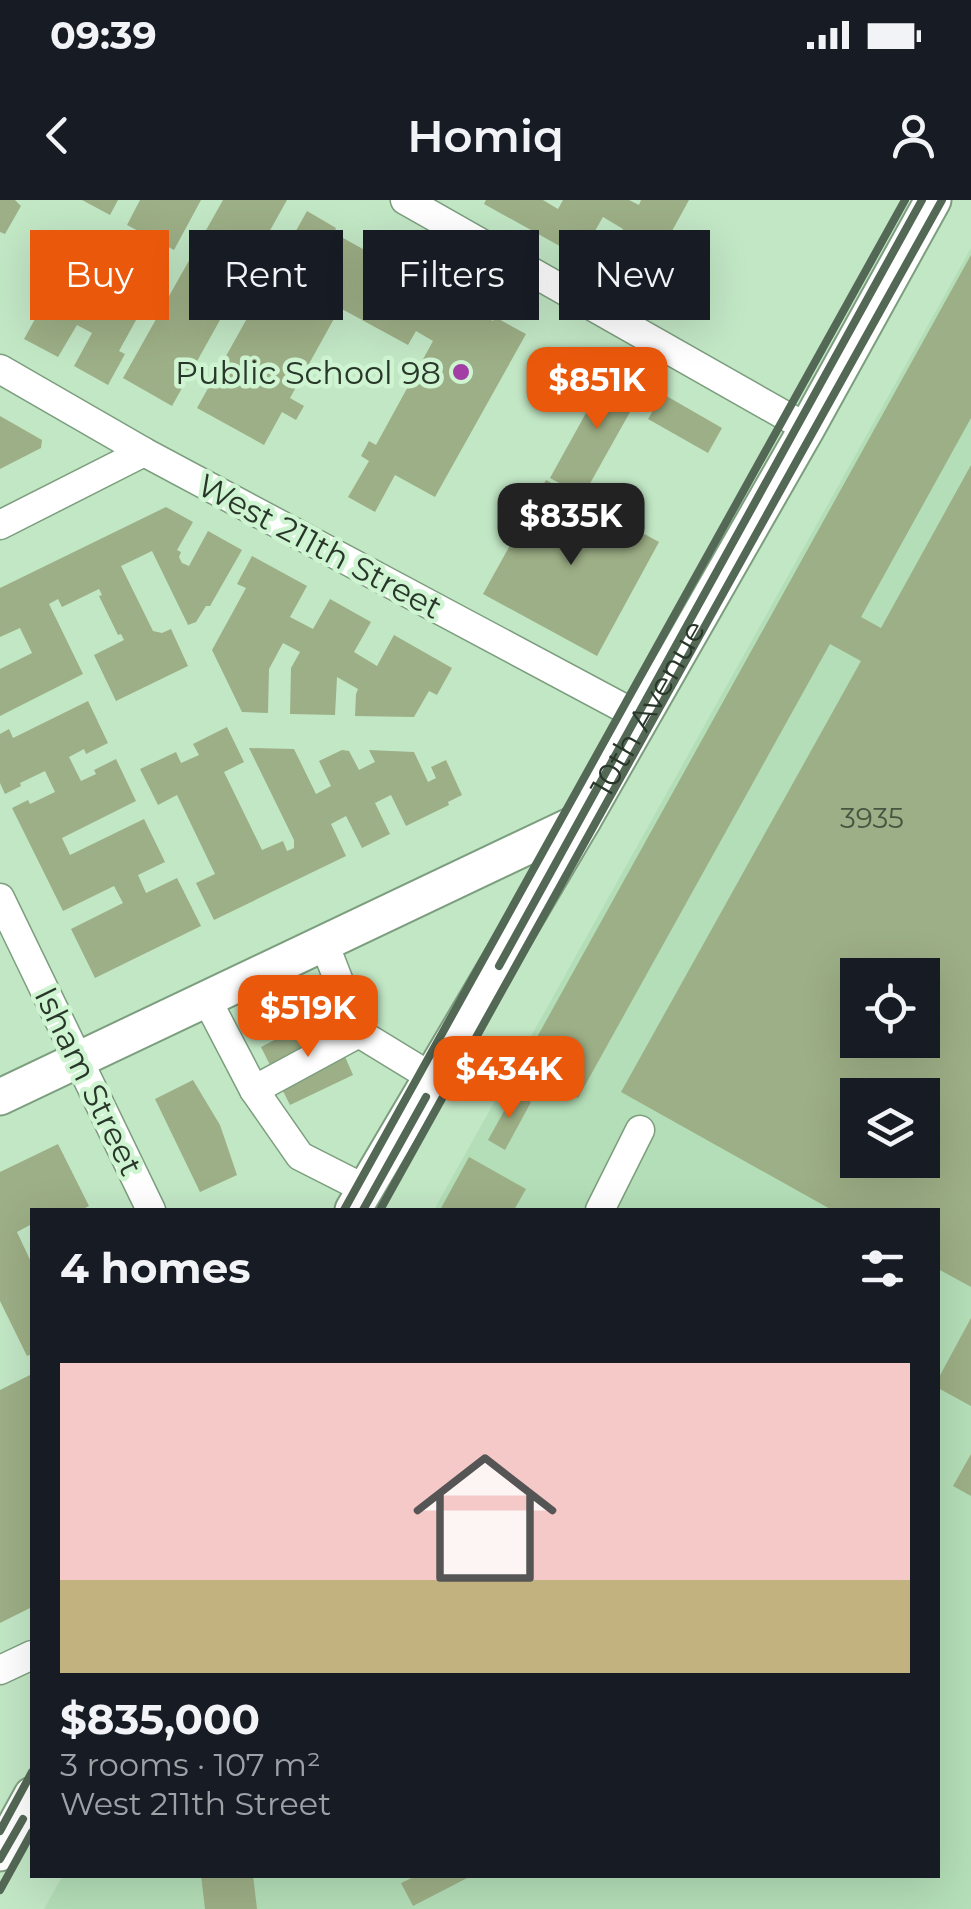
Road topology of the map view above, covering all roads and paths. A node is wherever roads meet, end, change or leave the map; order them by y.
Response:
1 (405, 200) edge
2 (933, 200) edge
3 (0, 369) edge
4 (808, 428) junction
5 (144, 452) junction
6 (0, 525) edge
7 (642, 718) junction
8 (584, 820) junction
9 (0, 898) edge
10 (324, 943) junction
11 (206, 998) junction
12 (359, 1033) junction
13 (78, 1058) junction
14 (431, 1076) junction
15 (254, 1090) junction
16 (0, 1096) edge
17 (640, 1130) dead end
18 (359, 1200) edge
19 (150, 1208) edge
20 (601, 1208) edge
21 (30, 1656) edge
22 (0, 1670) edge
23 (30, 1800) edge
24 (0, 1853) edge

1 - 4 street
2 - 4 main road, 10th Avenue
3 - 5 street, West 211th Street
4 - 7 main road, 10th Avenue
5 - 6 street
5 - 7 street, West 211th Street
7 - 8 main road, 10th Avenue
8 - 10 main road
8 - 14 main road, 10th Avenue
9 - 13 street, Isham Street
10 - 11 main road
10 - 12 street
11 - 13 main road
11 - 15 street
12 - 14 street
12 - 15 street
13 - 16 main road
13 - 19 street, Isham Street
14 - 18 main road, 10th Avenue
15 - 18 street
17 - 20 street
21 - 22 street
23 - 24 main road

